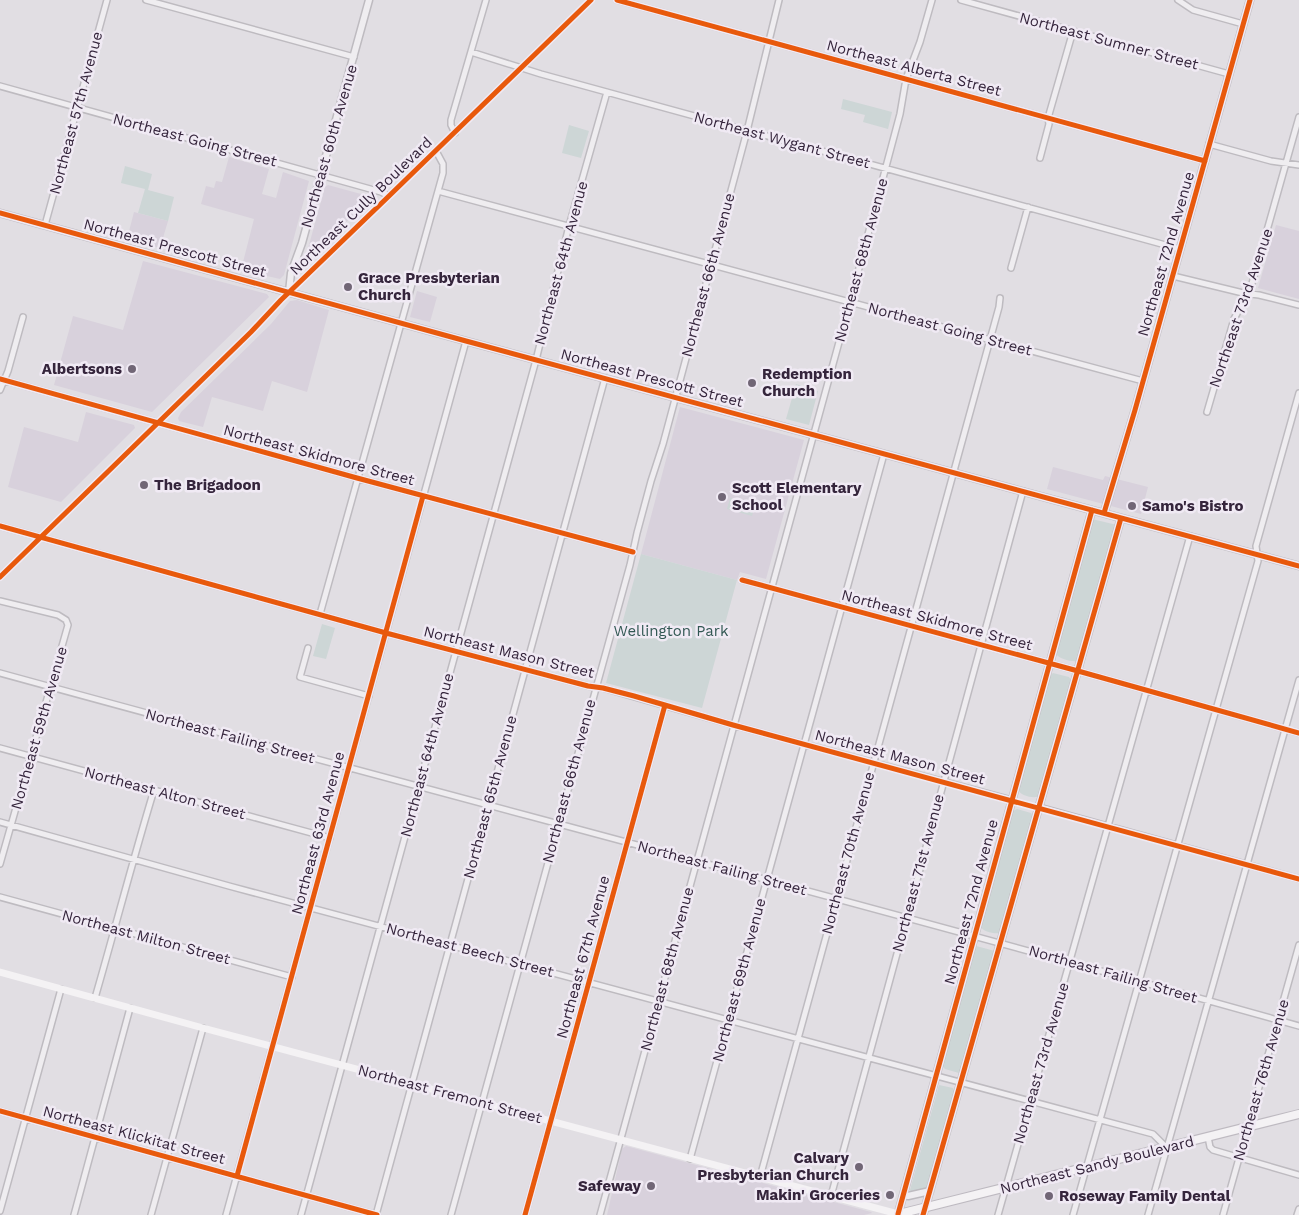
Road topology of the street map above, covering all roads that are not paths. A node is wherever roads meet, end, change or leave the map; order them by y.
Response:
1 (107, 0) edge
2 (146, 0) edge
3 (369, 0) edge
4 (486, 0) edge
5 (591, 0) edge
6 (617, 0) edge
7 (779, 0) edge
8 (932, 0) edge
9 (961, 0) edge
10 (1178, 0) edge
11 (1250, 0) edge
12 (1243, 24) junction
13 (1073, 31) junction
14 (769, 40) junction
15 (471, 52) junction
16 (354, 57) junction
17 (521, 68) junction
18 (1229, 74) junction
19 (906, 79) junction
20 (0, 86) edge
21 (606, 92) junction
22 (78, 108) junction
23 (1299, 117) edge
24 (1048, 118) junction
25 (747, 131) junction
26 (455, 133) junction
27 (1209, 144) junction
28 (436, 151) junction
29 (1040, 158) dead end
30 (1205, 161) junction
31 (1286, 163) junction
32 (1299, 165) edge
33 (886, 168) junction
34 (321, 175) junction
35 (438, 191) junction
36 (390, 196) junction
37 (1028, 208) junction
38 (0, 213) edge
39 (45, 225) junction
40 (569, 226) junction
41 (1180, 249) junction
42 (711, 265) junction
43 (1010, 268) dead end
44 (1173, 276) junction
45 (289, 292) junction
46 (1248, 294) junction
47 (1000, 298) dead end
48 (850, 302) junction
49 (1299, 305) edge
50 (23, 317) dead end
51 (400, 323) junction
52 (990, 340) junction
53 (466, 341) junction
54 (536, 360) junction
55 (605, 378) junction
56 (2, 379) edge
57 (1143, 382) junction
58 (0, 390) edge
59 (1299, 393) edge
60 (675, 398) junction
61 (1206, 412) dead end
62 (158, 422) junction
63 (814, 435) junction
64 (884, 454) junction
65 (953, 473) junction
66 (358, 478) junction
67 (1023, 492) junction
68 (424, 496) junction
69 (1092, 510) junction
70 (1104, 513) junction
71 (493, 515) junction
72 (1122, 518) junction
73 (0, 526) edge
74 (563, 533) junction
75 (1190, 536) junction
76 (41, 537) junction
77 (633, 552) junction
78 (1257, 555) junction
79 (1299, 566) edge
80 (0, 577) edge
81 (742, 580) dead end
82 (771, 588) junction
83 (0, 601) edge
84 (841, 608) junction
85 (320, 614) junction
86 (911, 626) junction
87 (386, 633) junction
88 (980, 645) junction
89 (308, 648) dead end
90 (455, 651) junction
91 (1050, 663) junction
92 (525, 669) junction
93 (1078, 671) junction
94 (0, 673) edge
95 (1299, 680) edge
96 (51, 687) junction
97 (596, 687) junction
98 (1146, 690) junction
99 (369, 696) junction
100 (665, 705) junction
101 (1216, 710) junction
102 (733, 725) junction
103 (1285, 729) junction
104 (1299, 733) edge
105 (804, 744) junction
106 (0, 748) edge
107 (31, 756) junction
108 (873, 763) junction
109 (349, 768) junction
110 (943, 781) junction
111 (418, 787) junction
112 (154, 790) junction
113 (1012, 800) junction
114 (488, 806) junction
115 (1039, 807) junction
116 (0, 822) edge
117 (557, 824) junction
118 (11, 825) junction
119 (1108, 826) junction
120 (330, 838) junction
121 (627, 843) junction
122 (1178, 846) junction
123 (134, 859) junction
124 (697, 861) junction
125 (0, 864) edge
126 (1246, 865) junction
127 (1299, 879) edge
128 (767, 880) junction
129 (0, 897) edge
130 (836, 899) junction
131 (311, 907) junction
132 (906, 918) junction
133 (380, 926) junction
134 (115, 929) junction
135 (975, 936) junction
136 (1000, 943) junction
137 (450, 945) junction
138 (1299, 945) edge
139 (1069, 962) junction
140 (519, 964) junction
141 (0, 972) edge
142 (292, 977) junction
143 (1139, 981) junction
144 (589, 982) junction
145 (61, 989) junction
146 (95, 998) junction
147 (658, 1000) junction
148 (1208, 1001) junction
149 (130, 1008) junction
150 (728, 1019) junction
151 (1278, 1020) junction
152 (1299, 1026) edge
153 (203, 1028) junction
154 (798, 1038) junction
155 (272, 1047) junction
156 (867, 1057) junction
157 (342, 1065) junction
158 (937, 1075) junction
159 (961, 1082) junction
160 (411, 1083) junction
161 (1030, 1100) junction
162 (482, 1102) junction
163 (0, 1111) edge
164 (1299, 1114) edge
165 (25, 1118) junction
166 (1100, 1120) junction
167 (551, 1121) junction
168 (1248, 1128) junction
169 (1208, 1137) junction
170 (95, 1138) junction
171 (620, 1140) junction
172 (1167, 1148) junction
173 (167, 1157) junction
174 (690, 1158) junction
175 (1239, 1158) junction
176 (1086, 1168) junction
177 (1299, 1175) edge
178 (237, 1176) junction
179 (760, 1177) junction
180 (1006, 1188) junction
181 (930, 1191) junction
182 (904, 1195) junction
183 (306, 1196) junction
184 (830, 1196) junction
185 (1299, 1209) edge
186 (0, 1211) edge
187 (924, 1211) edge
188 (74, 1215) edge
189 (151, 1215) edge
190 (226, 1215) edge
191 (301, 1215) edge
192 (376, 1215) edge
193 (450, 1215) edge
194 (525, 1215) edge
195 (600, 1215) edge
196 (898, 1215) edge
197 (998, 1215) edge
198 (1073, 1215) edge
199 (1148, 1215) edge
200 (1223, 1215) edge
201 (1297, 1215) edge

1 - 22 street, Northeast 57th Avenue
2 - 16 street
3 - 16 street, Northeast 60th Avenue
4 - 15 street
5 - 17 main road, Northeast Cully Boulevard
6 - 14 street, Northeast Alberta Street
7 - 14 street, Northeast 66th Avenue
8 - 19 street, Northeast 68th Avenue
9 - 13 street, Northeast Sumner Street
10 - 12 street
11 - 12 street, Northeast 72nd Avenue
12 - 18 street, Northeast 72nd Avenue
13 - 18 street, Northeast Sumner Street
13 - 24 street
14 - 19 street, Northeast Alberta Street
14 - 25 street, Northeast 66th Avenue
15 - 17 street, Northeast Wygant Street
15 - 26 street
16 - 34 street, Northeast 60th Avenue
17 - 21 street, Northeast Wygant Street
17 - 26 main road, Northeast Cully Boulevard
18 - 27 street, Northeast 72nd Avenue
19 - 24 street, Northeast Alberta Street
19 - 33 street, Northeast 68th Avenue
20 - 22 street, Northeast Going Street
21 - 25 street, Northeast Wygant Street
21 - 40 street, Northeast 64th Avenue
22 - 34 street, Northeast Going Street
22 - 39 street, Northeast 57th Avenue
23 - 31 street, Northeast 73rd Avenue
24 - 29 street
24 - 30 street, Northeast Alberta Street
25 - 33 street, Northeast Wygant Street
25 - 42 street, Northeast 66th Avenue
26 - 28 main road, Northeast Cully Boulevard
27 - 30 street, Northeast 72nd Avenue
27 - 31 street
28 - 35 street
28 - 36 main road, Northeast Cully Boulevard
30 - 41 street, Northeast 72nd Avenue
31 - 32 street
31 - 46 street, Northeast 73rd Avenue
33 - 37 street, Northeast Wygant Street
33 - 48 street, Northeast 68th Avenue
34 - 36 street, Northeast Going Street
34 - 45 street, Northeast 60th Avenue
35 - 40 street, Northeast Going Street
35 - 51 street
36 - 45 main road, Northeast Cully Boulevard
37 - 41 street, Northeast Wygant Street
37 - 43 street
38 - 39 street, Northeast Prescott Street
39 - 45 street, Northeast Prescott Street
40 - 42 street, Northeast Going Street
40 - 54 street, Northeast 64th Avenue
41 - 44 street, Northeast 72nd Avenue
42 - 48 street, Northeast Going Street
42 - 60 street, Northeast 66th Avenue
44 - 46 street
44 - 57 street, Northeast 72nd Avenue
45 - 51 street, Northeast Prescott Street
45 - 62 main road, Northeast Cully Boulevard
46 - 49 street
46 - 61 street, Northeast 73rd Avenue
47 - 52 street, Northeast 70th Avenue
48 - 52 street, Northeast Going Street
48 - 63 street, Northeast 68th Avenue
50 - 56 street
51 - 53 street, Northeast Prescott Street
51 - 66 street
52 - 57 street, Northeast Going Street
52 - 65 street, Northeast 70th Avenue
53 - 54 street, Northeast Prescott Street
53 - 68 street, Northeast 63rd Avenue
54 - 55 street, Northeast Prescott Street
54 - 71 street, Northeast 64th Avenue
55 - 60 street, Northeast Prescott Street
55 - 74 street, Northeast 65th Avenue
56 - 58 street
56 - 62 street, Northeast Skidmore Street
57 - 70 street, Northeast 72nd Avenue
59 - 78 street
60 - 63 street, Northeast Prescott Street
60 - 77 street, Northeast 66th Avenue
62 - 66 street, Northeast Skidmore Street
62 - 76 main road, Northeast Cully Boulevard
63 - 64 street, Northeast Prescott Street
63 - 82 street, Northeast 68th Avenue
64 - 65 street, Northeast Prescott Street
64 - 84 street, Northeast 69th Avenue
65 - 67 street, Northeast Prescott Street
65 - 86 street, Northeast 70th Avenue
66 - 68 street, Northeast Skidmore Street
66 - 85 street
67 - 69 street, Northeast Prescott Street
67 - 88 street, Northeast 71st Avenue
68 - 71 street, Northeast Skidmore Street
68 - 87 street, Northeast 63rd Avenue
69 - 70 street, Northeast Prescott Street
69 - 91 street, Northeast 72nd Avenue
70 - 72 street, Northeast Prescott Street
71 - 74 street, Northeast Skidmore Street
71 - 90 street, Northeast 64th Avenue
72 - 75 street, Northeast Prescott Street
72 - 93 street
73 - 76 street, Northeast Mason Street
74 - 77 street, Northeast Skidmore Street
74 - 92 street, Northeast 65th Avenue
75 - 78 street, Northeast Prescott Street
75 - 98 street, Northeast 73rd Avenue
76 - 80 main road, Northeast Cully Boulevard
76 - 85 street, Northeast Mason Street
77 - 97 street, Northeast 66th Avenue
78 - 79 street, Northeast Prescott Street
78 - 101 street
81 - 82 street, Northeast Skidmore Street
82 - 84 street, Northeast Skidmore Street
82 - 102 street, Northeast 68th Avenue
83 - 96 street, Northeast 59th Avenue
84 - 86 street, Northeast Skidmore Street
84 - 105 street, Northeast 69th Avenue
85 - 87 street, Northeast Mason Street
86 - 88 street, Northeast Skidmore Street
86 - 108 street, Northeast 70th Avenue
87 - 90 street, Northeast Mason Street
87 - 99 street, Northeast 63rd Avenue
88 - 91 street, Northeast Skidmore Street
88 - 110 street, Northeast 71st Avenue
89 - 99 street
90 - 92 street, Northeast Mason Street
90 - 111 street, Northeast 64th Avenue
91 - 93 street, Northeast Skidmore Street
91 - 113 street, Northeast 72nd Avenue
92 - 97 street, Northeast Mason Street
92 - 114 street, Northeast 65th Avenue
93 - 98 street, Northeast Skidmore Street
93 - 115 street
94 - 96 street, Northeast Failing Street
95 - 103 street
96 - 107 street, Northeast 59th Avenue
96 - 109 street, Northeast Failing Street
97 - 100 street, Northeast Mason Street
97 - 117 street, Northeast 66th Avenue
98 - 101 street, Northeast Skidmore Street
98 - 119 street, Northeast 73rd Avenue
99 - 109 street, Northeast 63rd Avenue
100 - 102 street, Northeast Mason Street
100 - 121 street, Northeast 67th Avenue
101 - 103 street, Northeast Skidmore Street
101 - 122 street
102 - 105 street, Northeast Mason Street
102 - 124 street, Northeast 68th Avenue
103 - 104 street, Northeast Skidmore Street
103 - 126 street
105 - 108 street, Northeast Mason Street
105 - 128 street, Northeast 69th Avenue
106 - 107 street, Northeast Alton Street
107 - 112 street, Northeast Alton Street
107 - 118 street, Northeast 59th Avenue
108 - 110 street, Northeast Mason Street
108 - 130 street, Northeast 70th Avenue
109 - 111 street, Northeast Failing Street
109 - 120 street, Northeast 63rd Avenue
110 - 113 street, Northeast Mason Street
110 - 132 street, Northeast 71st Avenue
111 - 114 street, Northeast Failing Street
111 - 133 street, Northeast 64th Avenue
112 - 120 street, Northeast Alton Street
112 - 123 street
113 - 135 street, Northeast 72nd Avenue
114 - 117 street, Northeast Failing Street
114 - 137 street, Northeast 65th Avenue
115 - 119 street
115 - 136 street
116 - 118 street, Northeast Beech Street
117 - 121 street, Northeast Failing Street
117 - 140 street, Northeast 66th Avenue
118 - 123 street, Northeast Beech Street
118 - 125 street, Northeast 59th Avenue
119 - 122 street
119 - 139 street, Northeast 73rd Avenue
120 - 131 street, Northeast 63rd Avenue
121 - 124 street, Northeast Failing Street
121 - 144 street, Northeast 67th Avenue
122 - 126 street
122 - 143 street
123 - 131 street, Northeast Beech Street
123 - 134 street
124 - 128 street, Northeast Failing Street
124 - 147 street, Northeast 68th Avenue
126 - 127 street
126 - 148 street
128 - 130 street, Northeast Failing Street
128 - 150 street, Northeast 69th Avenue
129 - 134 street, Northeast Milton Street
130 - 132 street, Northeast Failing Street
130 - 154 street, Northeast 70th Avenue
131 - 133 street, Northeast Beech Street
131 - 142 street, Northeast 63rd Avenue
132 - 135 street, Northeast Failing Street
132 - 156 street, Northeast 71st Avenue
133 - 137 street, Northeast Beech Street
133 - 157 street, Northeast 64th Avenue
134 - 142 street, Northeast Milton Street
134 - 146 street
135 - 136 street, Northeast Failing Street
135 - 158 street, Northeast 72nd Avenue
136 - 139 street, Northeast Failing Street
136 - 159 street
137 - 140 street, Northeast Beech Street
137 - 160 street, Northeast 65th Avenue
138 - 151 street, Northeast 76th Avenue
139 - 143 street, Northeast Failing Street
139 - 161 street, Northeast 73rd Avenue
140 - 144 street, Northeast Beech Street
140 - 162 street, Northeast 66th Avenue
141 - 145 main road, Northeast Fremont Street
142 - 155 street, Northeast 63rd Avenue
143 - 148 street, Northeast Failing Street
143 - 166 street
144 - 147 street, Northeast Beech Street
144 - 167 street, Northeast 67th Avenue
145 - 146 main road, Northeast Fremont Street
145 - 165 street
146 - 149 main road, Northeast Fremont Street
147 - 150 street, Northeast Beech Street
147 - 171 street, Northeast 68th Avenue
148 - 151 street, Northeast Failing Street
148 - 172 street
149 - 153 main road, Northeast Fremont Street
149 - 170 street
150 - 154 street, Northeast Beech Street
150 - 174 street, Northeast 69th Avenue
151 - 152 street, Northeast Failing Street
151 - 168 street, Northeast 76th Avenue
153 - 155 main road, Northeast Fremont Street
153 - 173 street
154 - 156 street, Northeast Beech Street
154 - 179 street, Northeast 70th Avenue
155 - 157 main road, Northeast Fremont Street
155 - 178 street, Northeast 63rd Avenue
156 - 158 street, Northeast Beech Street
156 - 184 street, Northeast 71st Avenue
157 - 160 main road, Northeast Fremont Street
157 - 183 street, Northeast 64th Avenue
158 - 159 street, Northeast Beech Street
158 - 182 street, Northeast 72nd Avenue
159 - 161 street, Northeast Beech Street
159 - 181 street
160 - 162 main road, Northeast Fremont Street
160 - 192 street, Northeast 65th Avenue
161 - 166 street, Northeast Beech Street
161 - 180 street, Northeast 73rd Avenue
162 - 167 main road, Northeast Fremont Street
162 - 193 street, Northeast 66th Avenue
163 - 165 street, Northeast Klickitat Street
164 - 168 main road, Northeast Sandy Boulevard
165 - 170 street, Northeast Klickitat Street
165 - 186 street
166 - 172 street, Northeast Beech Street
166 - 176 street
167 - 171 main road, Northeast Fremont Street
167 - 194 street, Northeast 67th Avenue
168 - 169 main road, Northeast Sandy Boulevard
168 - 175 street, Northeast 76th Avenue
169 - 172 main road, Northeast Sandy Boulevard
169 - 175 street
170 - 173 street, Northeast Klickitat Street
170 - 188 street
171 - 174 main road, Northeast Fremont Street
171 - 195 street, Northeast 68th Avenue
172 - 176 main road, Northeast Sandy Boulevard
172 - 199 street
173 - 178 street, Northeast Klickitat Street
173 - 189 street
174 - 179 main road, Northeast Fremont Street
175 - 177 street
175 - 200 street, Northeast 76th Avenue
176 - 180 main road, Northeast Sandy Boulevard
176 - 198 street
178 - 183 street, Northeast Klickitat Street
178 - 190 street, Northeast 63rd Avenue
179 - 184 main road, Northeast Fremont Street
180 - 187 main road, Northeast Sandy Boulevard
180 - 197 street, Northeast 73rd Avenue
181 - 182 street
181 - 187 street
182 - 196 street, Northeast 72nd Avenue
183 - 191 street, Northeast 64th Avenue
183 - 192 street, Northeast Klickitat Street
184 - 196 main road, Northeast Fremont Street
185 - 201 street
187 - 196 main road, Northeast Sandy Boulevard

